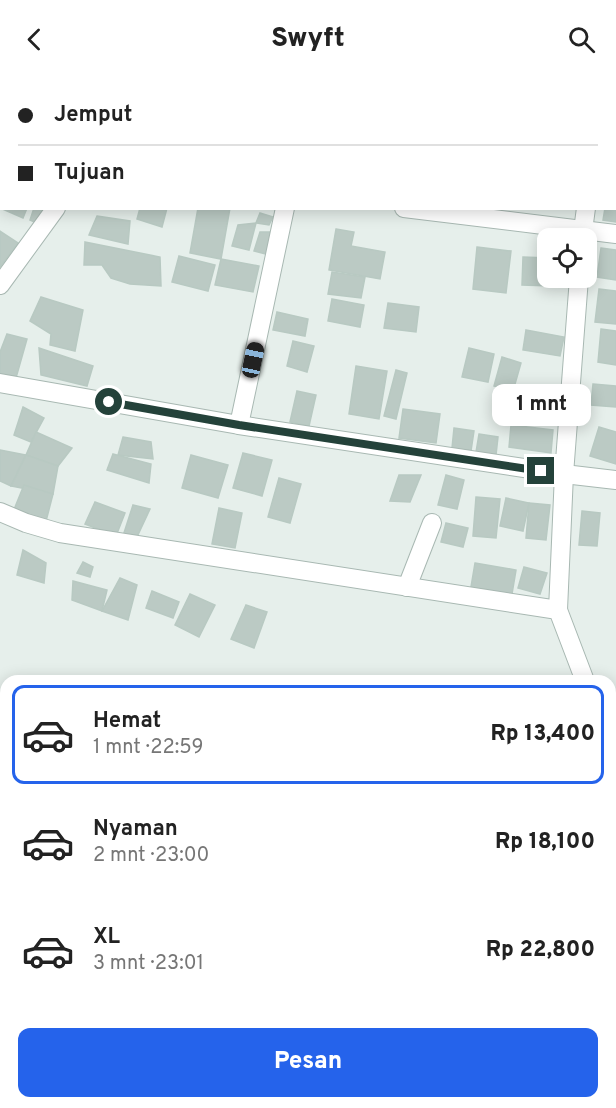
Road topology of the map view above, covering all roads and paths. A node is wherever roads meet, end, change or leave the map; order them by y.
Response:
1 (55, 210) edge
2 (285, 210) edge
3 (418, 210) edge
4 (586, 210) edge
5 (542, 228) edge
6 (584, 228) edge
7 (597, 234) edge
8 (616, 234) edge
9 (0, 285) edge
10 (578, 288) edge
11 (0, 382) edge
12 (239, 425) junction
13 (564, 474) junction
14 (616, 480) edge
15 (0, 512) edge
16 (432, 524) dead end
17 (407, 586) junction
18 (558, 610) junction
19 (583, 675) edge

1 - 9 street
2 - 12 street
3 - 5 street
4 - 6 street
7 - 8 street
10 - 13 street
11 - 12 street
12 - 13 street
13 - 14 street
13 - 18 street
15 - 17 street
16 - 17 street
17 - 18 street
18 - 19 street

